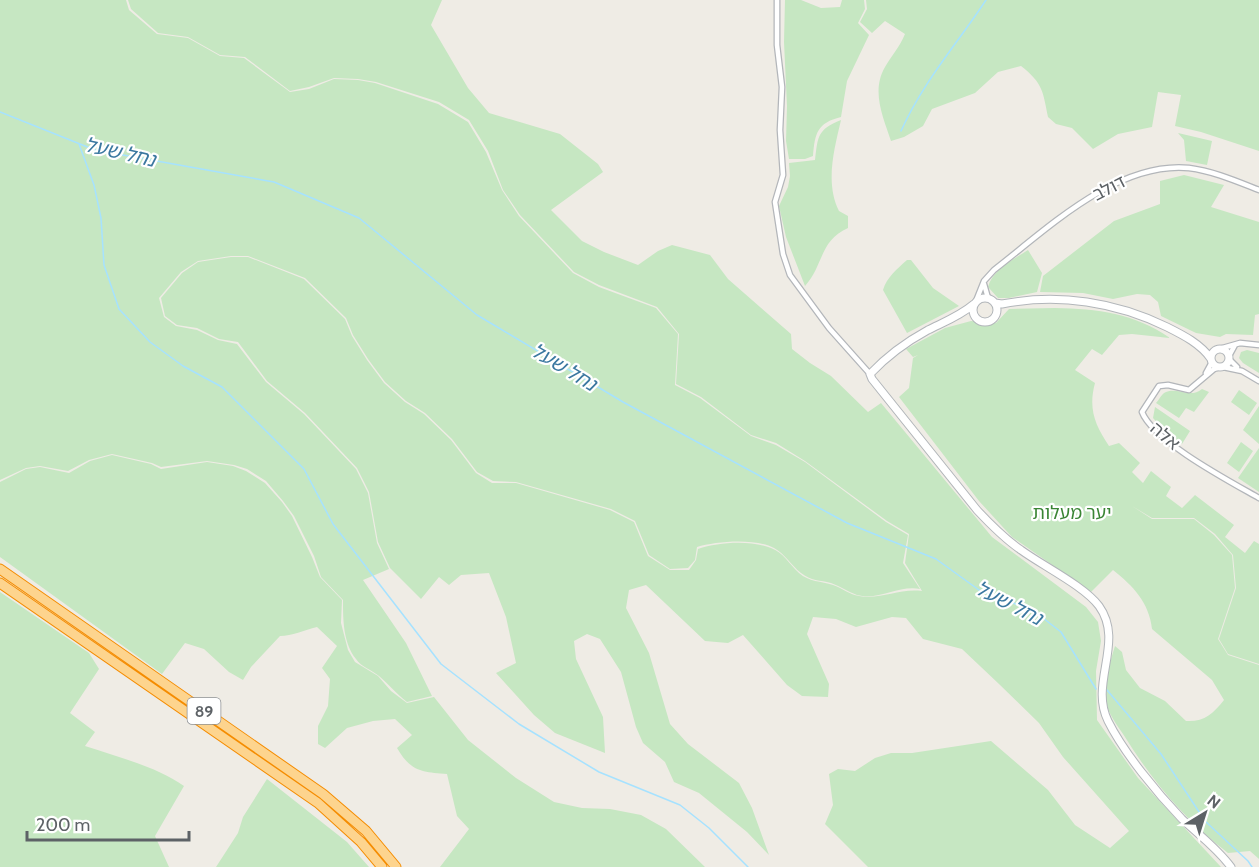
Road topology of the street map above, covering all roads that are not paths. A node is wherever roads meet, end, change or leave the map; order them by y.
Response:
1 (777, 0) edge
2 (1259, 190) edge
3 (984, 281) junction
4 (991, 300) junction
5 (975, 302) junction
6 (1012, 302) junction
7 (996, 314) junction
8 (957, 316) junction
9 (978, 320) junction
10 (1195, 343) junction
11 (1240, 343) junction
12 (1259, 345) edge
13 (1217, 350) junction
14 (1229, 357) junction
15 (1212, 361) junction
16 (1221, 367) junction
17 (1242, 371) junction
18 (870, 374) junction
19 (1203, 378) junction
20 (1259, 381) edge
21 (1259, 498) edge
22 (0, 569) edge
23 (0, 583) edge
24 (382, 867) edge
25 (396, 867) edge
26 (1231, 867) edge

1 - 18 street
2 - 3 street, דולב
3 - 4 street
3 - 5 street, דולב
4 - 5 main road
4 - 6 main road
4 - 7 main road
5 - 8 main road
5 - 9 main road
6 - 7 main road
6 - 10 main road
7 - 9 main road
8 - 9 main road
8 - 18 main road
10 - 13 main road
10 - 15 main road
11 - 12 street
11 - 13 street
11 - 14 street
13 - 14 main road
13 - 15 main road
14 - 16 main road
14 - 17 street
15 - 16 main road
15 - 19 street
16 - 17 street
16 - 19 street, אלה
17 - 20 street
18 - 26 main road
19 - 21 street, אלה
22 - 25 highway, 89
23 - 24 highway, 89

